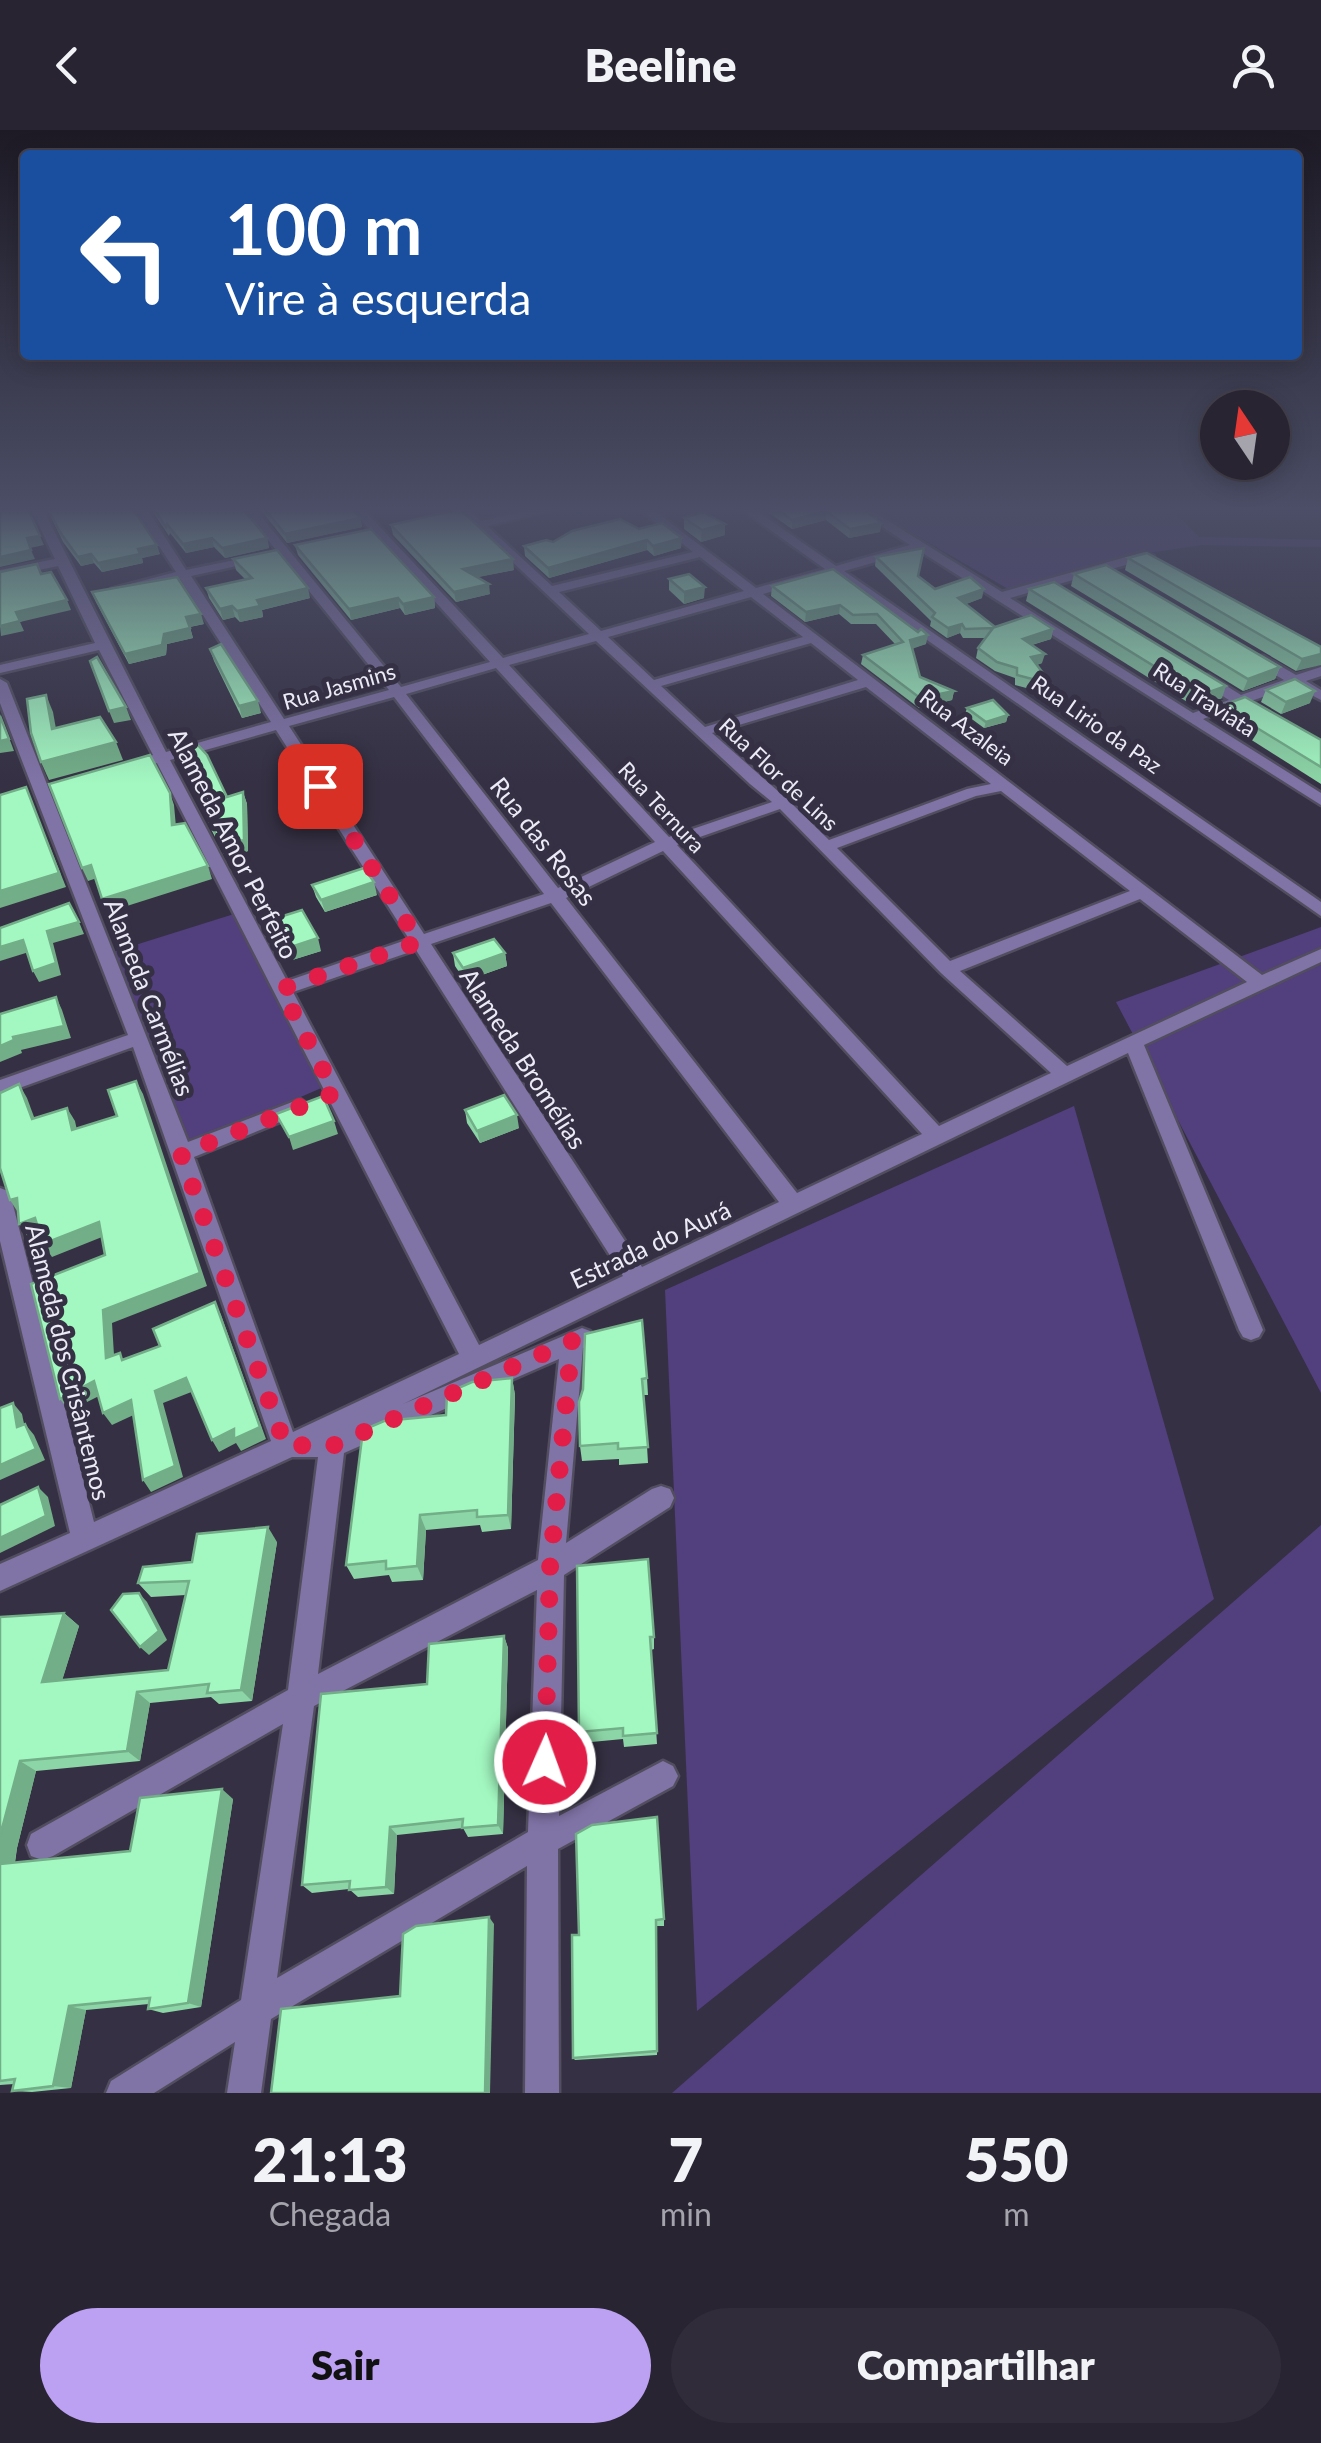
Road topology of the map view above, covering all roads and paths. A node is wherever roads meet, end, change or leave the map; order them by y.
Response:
1 (84, 601) edge
2 (202, 601) edge
3 (323, 601) edge
4 (447, 601) edge
5 (561, 601) edge
6 (721, 601) edge
7 (763, 601) edge
8 (879, 601) edge
9 (1010, 601) edge
10 (596, 636) junction
11 (812, 640) junction
12 (103, 645) junction
13 (1238, 647) edge
14 (498, 661) junction
15 (0, 669) edge
16 (1192, 671) edge
17 (1321, 671) edge
18 (870, 681) junction
19 (1295, 681) junction
20 (0, 683) edge
21 (652, 685) junction
22 (396, 690) junction
23 (1321, 696) edge
24 (1240, 700) junction
25 (1192, 718) junction
26 (1272, 720) edge
27 (280, 724) junction
28 (702, 732) junction
29 (162, 758) junction
30 (108, 772) edge
31 (1007, 786) junction
32 (1321, 800) edge
33 (783, 803) junction
34 (666, 844) junction
35 (825, 847) junction
36 (1143, 892) junction
37 (556, 896) junction
38 (1321, 910) edge
39 (419, 942) junction
40 (1321, 955) edge
41 (947, 969) junction
42 (1260, 982) junction
43 (281, 989) junction
44 (140, 1038) junction
45 (1134, 1041) junction
46 (1064, 1074) junction
47 (0, 1088) edge
48 (335, 1093) junction
49 (935, 1135) junction
50 (181, 1154) junction
51 (0, 1197) edge
52 (795, 1207) junction
53 (638, 1280) junction
54 (1251, 1330) dead end
55 (609, 1331) edge
56 (572, 1341) junction
57 (473, 1357) junction
58 (285, 1445) junction
59 (332, 1446) junction
60 (661, 1498) dead end
61 (85, 1540) junction
62 (550, 1568) junction
63 (0, 1578) edge
64 (301, 1698) junction
65 (663, 1776) dead end
66 (543, 1839) junction
67 (42, 1845) dead end
68 (255, 2008) junction
69 (124, 2093) edge
70 (244, 2093) edge
71 (542, 2093) edge

1 - 12 street, Alameda Amor Perfeito
2 - 27 street, Alameda Bromélias
3 - 22 street, Rua das Rosas
4 - 14 street, Rua Ternura
5 - 10 street, Rua Flor de Lins
6 - 10 street, Rua Jasmins
7 - 11 street, Rua Azaleia
8 - 38 street, Rua Lirio da Paz
9 - 25 street, Rua Traviata
10 - 14 street, Rua Jasmins
10 - 21 street, Rua Flor de Lins
11 - 18 street, Rua Azaleia
11 - 21 street
12 - 15 street
12 - 29 street, Alameda Amor Perfeito
13 - 19 street
14 - 22 street, Rua Jasmins
14 - 34 street, Rua Ternura
16 - 24 street
17 - 19 street
18 - 28 street
18 - 31 street, Rua Azaleia
19 - 23 street
19 - 24 street
20 - 44 street, Alameda Carmélias
21 - 28 street, Rua Flor de Lins
22 - 27 street, Rua Jasmins
22 - 37 street, Rua das Rosas
24 - 25 street
24 - 26 street
25 - 32 street, Rua Traviata
27 - 29 street, Rua Jasmins
27 - 39 street, Alameda Bromélias
28 - 33 street, Rua Flor de Lins
29 - 30 street, Rua Jasmins
29 - 43 street, Alameda Amor Perfeito
31 - 35 street
31 - 36 street, Rua Azaleia
33 - 34 street
33 - 35 street, Rua Flor de Lins
34 - 37 street
34 - 49 street, Rua Ternura
35 - 41 street, Rua Flor de Lins
36 - 41 street
36 - 42 street, Rua Azaleia
37 - 39 street
37 - 52 street, Rua das Rosas
39 - 43 street
39 - 53 street, Alameda Bromélias
40 - 42 street, Estrada do Aurá
41 - 46 street, Rua Flor de Lins
42 - 45 street, Estrada do Aurá
43 - 48 street, Alameda Amor Perfeito
44 - 47 street
44 - 50 street, Alameda Carmélias
45 - 46 street, Estrada do Aurá
45 - 54 street
46 - 49 street, Estrada do Aurá
48 - 50 street
48 - 57 street, Alameda Amor Perfeito
49 - 52 street, Estrada do Aurá
50 - 58 street, Alameda Carmélias
51 - 61 street, Alameda dos Crisântemos
52 - 53 street, Estrada do Aurá
53 - 57 street, Estrada do Aurá
55 - 56 street
56 - 59 street
56 - 62 street
57 - 58 street, Estrada do Aurá
58 - 59 street
58 - 61 street, Estrada do Aurá
59 - 64 street
60 - 62 street
61 - 63 street, Estrada do Aurá
62 - 64 street
62 - 66 street
64 - 67 street
64 - 68 street
65 - 66 street
66 - 68 street
66 - 71 street
68 - 69 street
68 - 70 street

